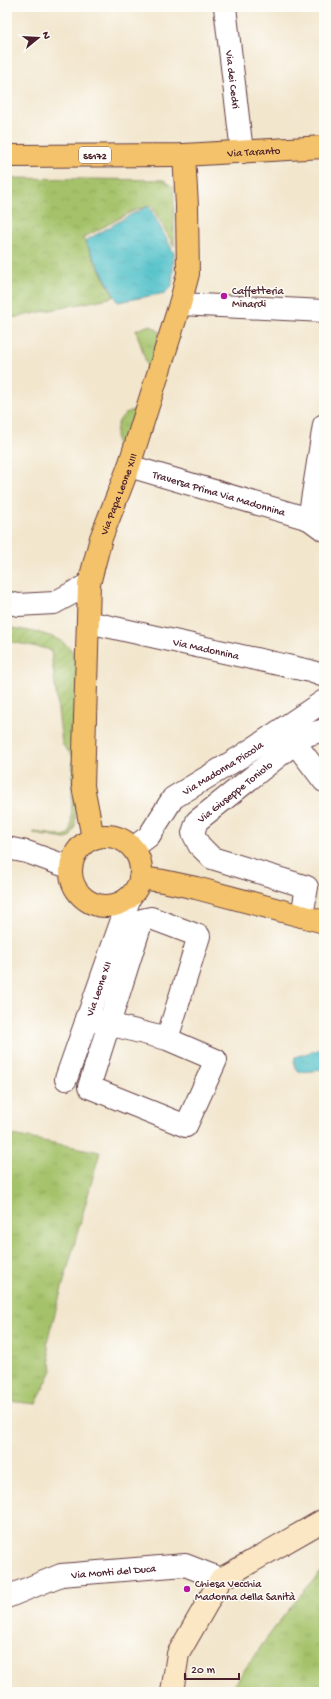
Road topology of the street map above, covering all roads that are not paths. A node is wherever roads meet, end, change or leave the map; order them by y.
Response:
1 (225, 7) edge
2 (324, 147) edge
3 (242, 152) junction
4 (184, 155) junction
5 (7, 156) edge
6 (180, 304) junction
7 (324, 311) edge
8 (324, 425) edge
9 (129, 466) junction
10 (317, 525) edge
11 (89, 584) junction
12 (7, 602) edge
13 (88, 622) junction
14 (324, 676) edge
15 (324, 701) edge
16 (324, 730) edge
17 (295, 743) junction
18 (324, 781) edge
19 (93, 838) junction
20 (7, 848) edge
21 (133, 848) junction
22 (71, 868) junction
23 (140, 878) junction
24 (130, 897) junction
25 (302, 916) junction
26 (324, 922) edge
27 (86, 1018) junction
28 (108, 1024) junction
29 (167, 1039) junction
30 (66, 1080) dead end
31 (324, 1520) edge
32 (221, 1579) junction
33 (7, 1597) edge
34 (172, 1692) edge

1 - 3 street, Via dei Cedri
2 - 3 main road, Via Taranto / SS172
3 - 4 main road, Via Taranto / SS172
4 - 5 main road, SS172
4 - 6 main road, Via Papa Leone XIII
6 - 7 street
6 - 9 main road, Via Papa Leone XIII
8 - 10 street
9 - 10 street, Traversa Prima Via Madonnina
9 - 11 main road, Via Papa Leone XIII
11 - 12 street
11 - 13 main road, Via Papa Leone XIII
13 - 14 street, Via Madonnina
13 - 19 main road, Via Papa Leone XIII
15 - 21 street, Via Madonna Piccola
16 - 17 street, Via Giuseppe Toniolo
17 - 18 street
17 - 25 street, Via Giuseppe Toniolo
19 - 21 main road
19 - 22 main road
20 - 22 street
21 - 23 main road
22 - 24 main road
23 - 24 main road
23 - 25 main road
24 - 27 street, Via Leone XII
25 - 26 main road
27 - 28 street
27 - 30 street, Via Leone XII
28 - 29 street
28 - 29 street
28 - 29 street
31 - 32 main road
32 - 33 street, Via Monti del Duca
32 - 34 main road

